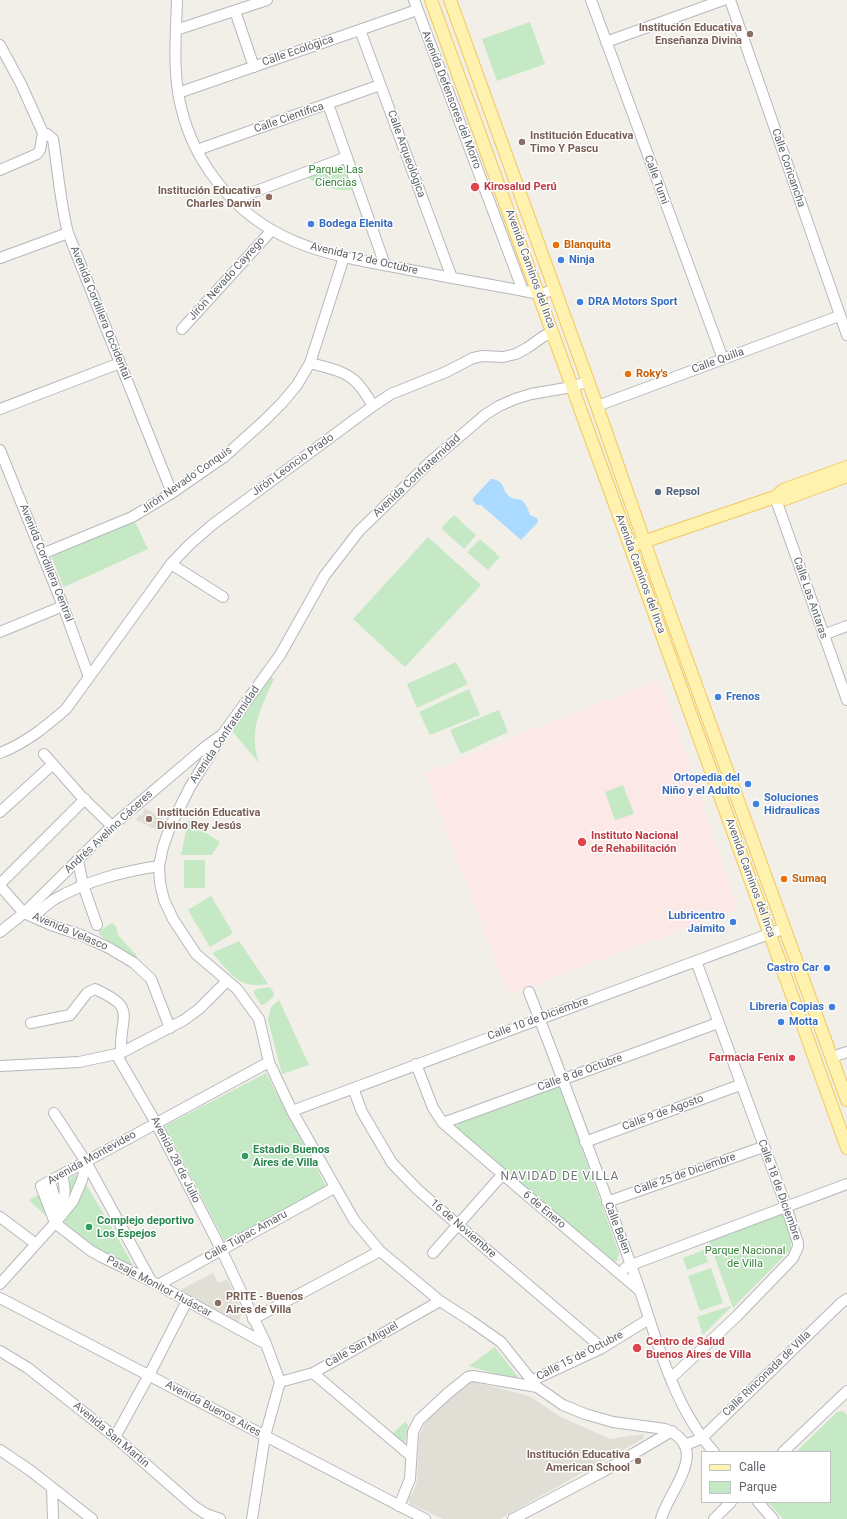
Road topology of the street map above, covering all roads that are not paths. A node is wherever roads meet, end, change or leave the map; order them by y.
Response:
1 (177, 0) edge
2 (267, 0) edge
3 (414, 0) edge
4 (431, 0) edge
5 (450, 0) edge
6 (591, 0) edge
7 (724, 0) edge
8 (730, 0) edge
9 (417, 10) junction
10 (235, 11) junction
11 (176, 30) junction
12 (360, 30) junction
13 (606, 42) junction
14 (0, 45) edge
15 (254, 67) junction
16 (380, 85) junction
17 (178, 93) junction
18 (328, 104) junction
19 (43, 133) junction
20 (197, 150) junction
21 (347, 157) junction
22 (0, 170) edge
23 (232, 200) junction
24 (272, 230) junction
25 (68, 233) junction
26 (344, 257) junction
27 (0, 258) edge
28 (385, 265) junction
29 (452, 278) junction
30 (555, 290) junction
31 (523, 291) junction
32 (539, 294) junction
33 (839, 316) junction
34 (182, 329) dead end
35 (553, 333) junction
36 (847, 335) edge
37 (723, 359) junction
38 (120, 363) junction
39 (310, 363) junction
40 (588, 381) junction
41 (572, 387) junction
42 (373, 406) junction
43 (597, 406) junction
44 (0, 409) edge
45 (0, 450) edge
46 (847, 466) edge
47 (5, 476) edge
48 (847, 476) edge
49 (172, 493) junction
50 (775, 496) junction
51 (644, 541) junction
52 (630, 546) junction
53 (42, 554) junction
54 (171, 564) junction
55 (222, 597) dead end
56 (63, 606) junction
57 (847, 626) edge
58 (0, 632) edge
59 (823, 635) junction
60 (89, 677) junction
61 (847, 700) edge
62 (222, 735) junction
63 (0, 753) edge
64 (44, 754) dead end
65 (53, 764) junction
66 (85, 799) junction
67 (0, 812) edge
68 (112, 826) junction
69 (78, 860) junction
70 (159, 866) junction
71 (0, 885) edge
72 (83, 885) junction
73 (29, 915) junction
74 (97, 925) dead end
75 (785, 928) junction
76 (0, 932) edge
77 (770, 934) junction
78 (696, 961) junction
79 (227, 981) junction
80 (529, 992) dead end
81 (539, 1019) junction
82 (31, 1023) dead end
83 (718, 1023) junction
84 (170, 1028) junction
85 (847, 1052) edge
86 (119, 1053) junction
87 (832, 1057) junction
88 (269, 1062) junction
89 (416, 1064) junction
90 (0, 1066) edge
91 (562, 1080) junction
92 (740, 1085) junction
93 (353, 1088) junction
94 (847, 1100) edge
95 (292, 1110) junction
96 (54, 1113) dead end
97 (156, 1123) junction
98 (443, 1123) junction
99 (585, 1142) junction
100 (763, 1147) junction
101 (847, 1148) edge
102 (86, 1162) junction
103 (62, 1175) junction
104 (502, 1175) junction
105 (46, 1184) junction
106 (847, 1184) edge
107 (334, 1188) junction
108 (607, 1202) junction
109 (786, 1206) junction
110 (58, 1210) junction
111 (0, 1217) edge
112 (55, 1223) junction
113 (458, 1225) junction
114 (36, 1244) junction
115 (221, 1249) junction
116 (380, 1251) junction
117 (433, 1253) dead end
118 (631, 1265) junction
119 (618, 1272) junction
120 (155, 1283) junction
121 (0, 1284) edge
122 (640, 1291) junction
123 (0, 1298) edge
124 (847, 1299) edge
125 (187, 1301) junction
126 (440, 1301) junction
127 (253, 1319) junction
128 (649, 1319) junction
129 (266, 1344) junction
130 (602, 1348) junction
131 (0, 1351) edge
132 (313, 1373) junction
133 (149, 1375) junction
134 (671, 1378) junction
135 (280, 1382) junction
136 (534, 1384) junction
137 (847, 1391) edge
138 (672, 1431) junction
139 (266, 1436) junction
140 (115, 1437) junction
141 (702, 1438) junction
142 (684, 1445) junction
143 (713, 1451) edge
144 (784, 1451) edge
145 (2, 1454) edge
146 (411, 1456) junction
147 (52, 1488) junction
148 (730, 1503) edge
149 (759, 1503) edge
150 (399, 1506) junction
151 (53, 1519) edge
152 (92, 1519) edge
153 (220, 1519) edge
154 (252, 1519) edge
155 (425, 1519) edge
156 (513, 1519) edge
157 (661, 1519) edge
158 (714, 1519) edge
159 (773, 1519) edge

1 - 11 street, Avenida 12 de Octubre
2 - 10 street
3 - 9 street, Avenida Defensores del Morro
4 - 32 main road, Avenida Caminos del Inca
5 - 30 main road, Avenida Caminos del Inca
6 - 13 street, Calle Tumi
7 - 13 street
8 - 33 street, Calle Coricancha
9 - 12 street, Calle Ecológica
9 - 31 street, Avenida Defensores del Morro
10 - 11 street
10 - 15 street
11 - 17 street, Avenida 12 de Octubre
12 - 15 street, Calle Ecológica
12 - 16 street, Calle Arqueológica
13 - 37 street, Calle Tumi
14 - 19 street, Avenida Cordillera Occidental
15 - 17 street, Calle Ecológica
16 - 18 street, Calle Científica
16 - 29 street, Calle Arqueológica
17 - 20 street, Avenida 12 de Octubre
18 - 20 street, Calle Científica
18 - 21 street
19 - 22 street
19 - 25 street, Avenida Cordillera Occidental
20 - 23 street, Avenida 12 de Octubre
21 - 23 street
21 - 28 street
23 - 24 street, Avenida 12 de Octubre
24 - 26 street, Avenida 12 de Octubre
24 - 34 street, Jirón Nevado Cayrego
25 - 27 street
25 - 38 street, Avenida Cordillera Occidental
26 - 28 street, Avenida 12 de Octubre
26 - 39 street, Jirón Nevado Conquis
28 - 29 street, Avenida 12 de Octubre
29 - 31 street, Avenida 12 de Octubre
30 - 32 street, Avenida 12 de Octubre
30 - 40 main road, Avenida Caminos del Inca
31 - 32 street, Avenida 12 de Octubre
32 - 35 main road, Avenida Caminos del Inca
33 - 36 street, Calle Coricancha
33 - 37 street, Calle Quilla
35 - 41 main road, Avenida Caminos del Inca
35 - 42 street, Jirón Leoncio Prado
37 - 43 street, Calle Quilla
38 - 44 street
38 - 49 street, Avenida Cordillera Occidental
39 - 42 street
39 - 49 street, Jirón Nevado Conquis
40 - 41 street, Avenida Confraternidad
40 - 43 main road, Avenida Caminos del Inca
41 - 52 main road, Avenida Caminos del Inca
41 - 62 street, Avenida Confraternidad
42 - 54 street, Jirón Leoncio Prado
43 - 51 main road, Avenida Caminos del Inca
45 - 47 street, Avenida Cordillera Central
46 - 50 main road
47 - 53 street, Avenida Cordillera Central
48 - 50 main road
49 - 53 street, Jirón Nevado Conquis
50 - 51 main road
50 - 59 street, Calle Las Antaras
51 - 52 main road
51 - 75 main road, Avenida Caminos del Inca
52 - 77 main road, Avenida Caminos del Inca
53 - 56 street, Avenida Cordillera Central
54 - 55 street
54 - 60 street, Jirón Leoncio Prado
56 - 58 street
56 - 60 street, Avenida Cordillera Central
57 - 59 street
59 - 61 street, Calle Las Antaras
60 - 63 street, Jirón Leoncio Prado
62 - 68 street, Andrés Avelino Cáceres
62 - 70 street, Avenida Confraternidad
64 - 65 street
65 - 66 street
65 - 67 street
66 - 68 street
66 - 71 street
68 - 69 street, Andrés Avelino Cáceres
69 - 72 street
69 - 73 street, Andrés Avelino Cáceres
70 - 72 street
70 - 79 street, Avenida Confraternidad
71 - 73 street
72 - 73 street
72 - 74 street
73 - 76 street, Andrés Avelino Cáceres
73 - 84 street, Avenida Velasco
75 - 77 street, Calle 10 de Diciembre
75 - 87 main road, Avenida Caminos del Inca
77 - 78 street, Calle 10 de Diciembre
77 - 101 main road, Avenida Caminos del Inca
78 - 81 street, Calle 10 de Diciembre
78 - 83 street, Calle 18 de Diciembre
79 - 84 street
79 - 88 street, Avenida Confraternidad
80 - 81 street, Calle Belen
81 - 89 street, Calle 10 de Diciembre
81 - 91 street, Calle Belen
82 - 86 street
83 - 91 street, Calle 8 de Octubre
83 - 92 street, Calle 18 de Diciembre
84 - 86 street
85 - 87 street
86 - 90 street
86 - 97 street, Avenida 28 de Julio
87 - 94 main road, Avenida Caminos del Inca
88 - 95 street, Avenida Confraternidad
88 - 97 street, Avenida Montevideo
89 - 93 street, Calle 10 de Diciembre
89 - 98 street, 6 de Enero
91 - 98 street, Calle 8 de Octubre
91 - 99 street, Calle Belen
92 - 99 street, Calle 9 de Agosto
92 - 100 street, Calle 18 de Diciembre
93 - 95 street, Calle 10 de Diciembre
93 - 113 street, 16 de Noviembre
95 - 107 street, Avenida Confraternidad
96 - 102 street
97 - 102 street, Avenida Montevideo
97 - 115 street, Avenida 28 de Julio
98 - 104 street, 6 de Enero
99 - 108 street, Calle Belen
100 - 108 street, Calle 25 de Diciembre
100 - 109 street, Calle 18 de Diciembre
102 - 103 street, Avenida Montevideo
102 - 112 street
102 - 120 street
103 - 105 street, Avenida Montevideo
103 - 110 street
104 - 113 street
104 - 119 street, 6 de Enero
105 - 110 street
105 - 112 street
106 - 109 street
107 - 115 street, Calle Túpac Amaru
107 - 116 street, Avenida Confraternidad
108 - 118 street, Calle Belen
109 - 118 street
109 - 134 street, Calle 18 de Diciembre
110 - 112 street
111 - 114 street
112 - 114 street
112 - 120 street, Pasaje Monitor Huáscar
113 - 117 street
113 - 130 street, 16 de Noviembre
114 - 121 street
115 - 120 street, Calle Túpac Amaru
115 - 127 street, Avenida 28 de Julio
116 - 126 street, Avenida Confraternidad
116 - 127 street
118 - 119 street
118 - 122 street, Calle Belen
119 - 122 street, 6 de Enero
120 - 125 street, Pasaje Monitor Huáscar
122 - 128 street, Calle Belen
123 - 133 street, Avenida Buenos Aires
124 - 141 street, Calle Rinconada de Villa
125 - 129 street, Pasaje Monitor Huáscar
125 - 133 street
126 - 132 street, Calle San Miguel
126 - 136 street, Avenida Confraternidad
127 - 129 street, Avenida 28 de Julio
128 - 130 street, Calle 15 de Octubre
128 - 134 street, Calle Belen
129 - 135 street, Avenida 28 de Julio
130 - 136 street, Calle 15 de Octubre
131 - 140 street, Avenida San Martín
132 - 135 street, Calle San Miguel
132 - 146 street
133 - 139 street, Avenida Buenos Aires
133 - 140 street
134 - 141 street, Calle Belen
135 - 139 street
136 - 138 street, Avenida Confraternidad
136 - 146 street
137 - 144 street
138 - 142 street
138 - 156 street
139 - 150 street, Avenida Buenos Aires
139 - 154 street
140 - 153 street, Avenida San Martín
141 - 142 street, Calle Rinconada de Villa
141 - 143 street, Calle Belen
142 - 157 street
145 - 147 street
146 - 150 street
147 - 151 street
147 - 152 street
148 - 158 street
149 - 159 street
150 - 155 street, Avenida Buenos Aires

